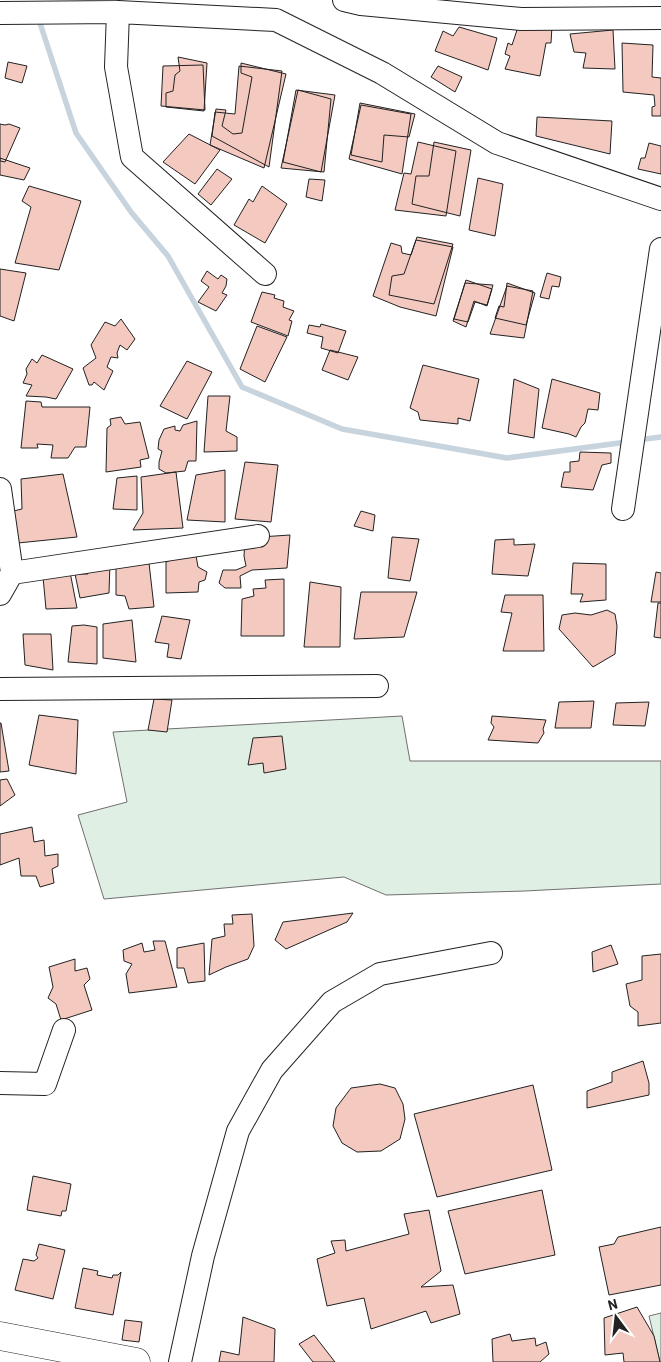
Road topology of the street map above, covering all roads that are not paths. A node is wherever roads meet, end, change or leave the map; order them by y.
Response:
1 (162, 0) edge
2 (344, 0) edge
3 (118, 12) junction
4 (0, 13) edge
5 (661, 18) edge
6 (661, 199) edge
7 (661, 249) edge
8 (265, 274) dead end
9 (0, 489) edge
10 (623, 509) dead end
11 (258, 536) dead end
12 (12, 573) junction
13 (0, 594) edge
14 (377, 686) dead end
15 (0, 689) edge
16 (491, 953) dead end
17 (64, 1030) dead end
18 (0, 1083) edge
19 (0, 1336) edge
20 (136, 1362) edge
21 (180, 1362) edge

1 - 3 street
2 - 5 street
3 - 4 street
3 - 6 street
3 - 8 street
7 - 10 street
9 - 12 street
11 - 12 street
12 - 13 street
14 - 15 street
16 - 21 street
17 - 18 street
19 - 20 main road

